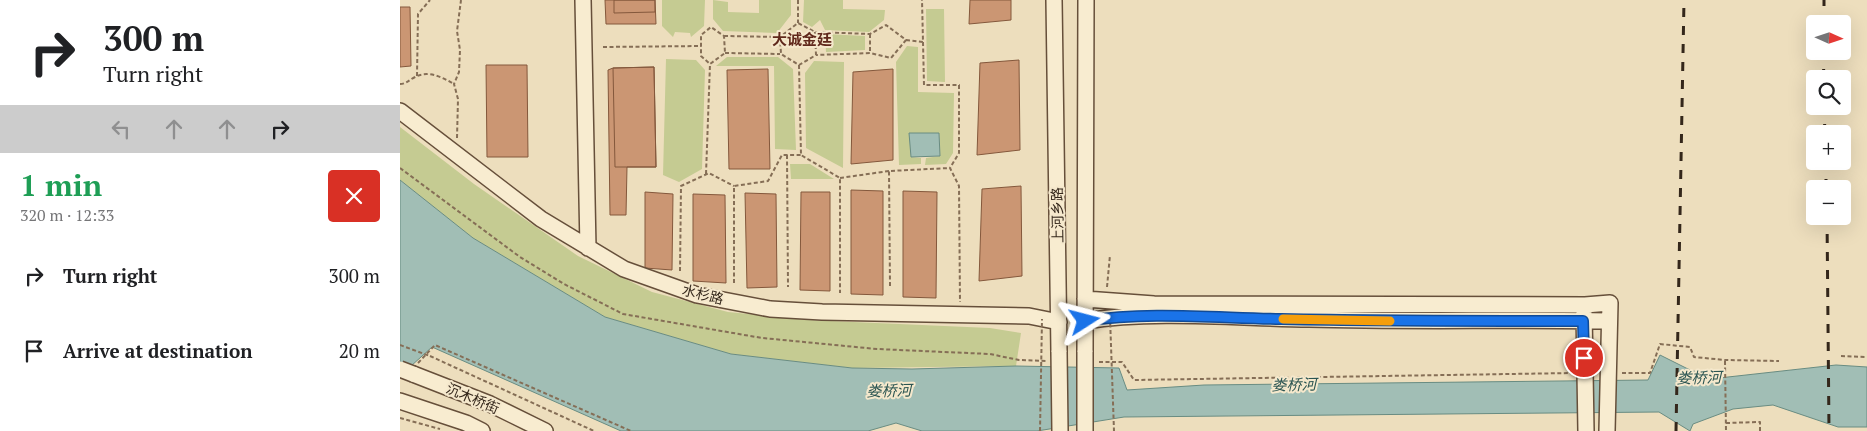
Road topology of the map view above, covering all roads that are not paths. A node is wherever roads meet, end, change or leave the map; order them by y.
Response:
1 (583, 0) edge
2 (1054, 0) edge
3 (1086, 0) edge
4 (400, 111) edge
5 (588, 248) junction
6 (1085, 299) junction
7 (1585, 305) junction
8 (1085, 321) junction
9 (1583, 321) junction
10 (1609, 321) junction
11 (1058, 322) junction
12 (409, 370) edge
13 (400, 401) edge
14 (482, 431) edge
15 (545, 431) edge
16 (1060, 431) edge
17 (1085, 431) edge
18 (1586, 431) edge
19 (1607, 431) edge

1 - 5 street
2 - 11 street, 上河乡路
3 - 6 street, 上河乡路
4 - 5 street, 水杉路
5 - 11 street, 水杉路
6 - 7 street
6 - 8 street, 上河乡路
7 - 9 street
7 - 10 street
8 - 9 street
8 - 17 street, 上河乡路, bridge
9 - 10 street
9 - 18 street
10 - 19 street
11 - 16 street, 上河乡路, bridge
12 - 15 street, 沉木桥街
13 - 14 street, 沉木桥街

